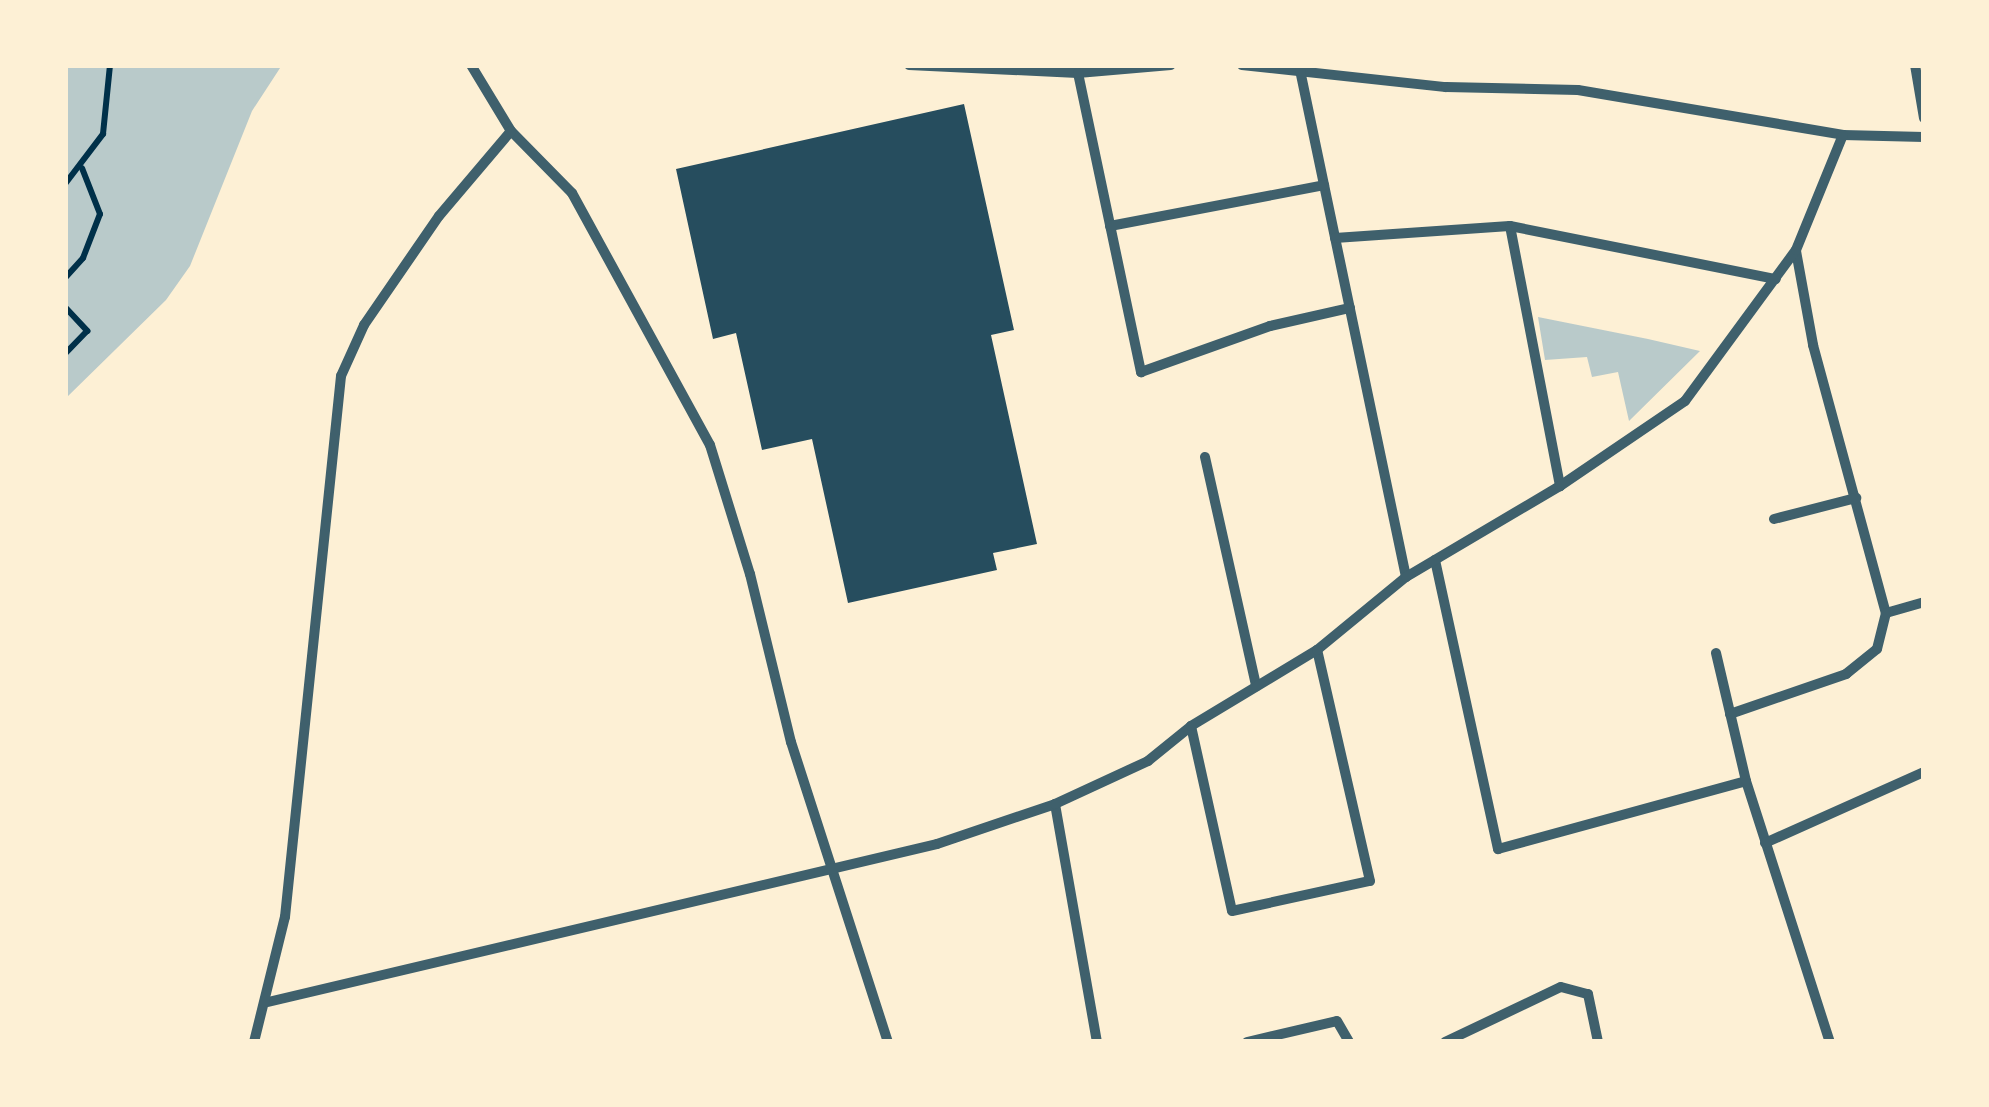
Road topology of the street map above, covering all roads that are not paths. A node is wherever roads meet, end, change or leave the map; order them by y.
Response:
1 (472, 65) edge
2 (1171, 65) edge
3 (1242, 65) edge
4 (1915, 65) edge
5 (917, 66) edge
6 (1028, 69) edge
7 (1300, 70) junction
8 (1078, 73) junction
9 (1924, 118) edge
10 (511, 132) junction
11 (1844, 135) junction
12 (1924, 137) edge
13 (1324, 185) junction
14 (1110, 226) junction
15 (1510, 226) junction
16 (1335, 238) junction
17 (1796, 250) junction
18 (1776, 278) junction
19 (1350, 308) junction
20 (1204, 457) dead end
21 (1560, 486) junction
22 (1856, 498) junction
23 (1774, 519) dead end
24 (1435, 560) junction
25 (1406, 577) junction
26 (1924, 602) edge
27 (1886, 613) junction
28 (1318, 650) junction
29 (1716, 653) dead end
30 (1256, 686) junction
31 (1730, 714) junction
32 (1191, 726) junction
33 (1924, 772) edge
34 (1746, 781) junction
35 (1056, 804) junction
36 (1765, 843) junction
37 (831, 870) junction
38 (268, 1002) junction
39 (254, 1042) edge
40 (888, 1042) edge
41 (1097, 1042) edge
42 (1247, 1042) edge
43 (1349, 1042) edge
44 (1445, 1042) edge
45 (1598, 1042) edge
46 (1830, 1042) edge

1 - 10 street
2 - 8 street
3 - 7 street
4 - 9 street
5 - 6 street
6 - 8 street
7 - 11 street
7 - 13 street
8 - 14 street
10 - 37 street
10 - 38 street
11 - 12 street
11 - 17 street
13 - 14 street
13 - 16 street
14 - 19 street
15 - 16 street
15 - 18 street
15 - 21 street
16 - 19 street
17 - 18 street
17 - 22 street
18 - 21 street
19 - 25 street
20 - 30 street
21 - 24 street
22 - 23 street
22 - 27 street
24 - 25 street
24 - 34 street
25 - 28 street
26 - 27 street
27 - 31 street
28 - 30 street
28 - 32 street
29 - 31 street
30 - 32 street
31 - 34 street
32 - 35 street
33 - 36 street
34 - 36 street
35 - 37 street
35 - 41 street
36 - 46 street
37 - 38 street
37 - 40 street
38 - 39 street
42 - 43 street
44 - 45 street

